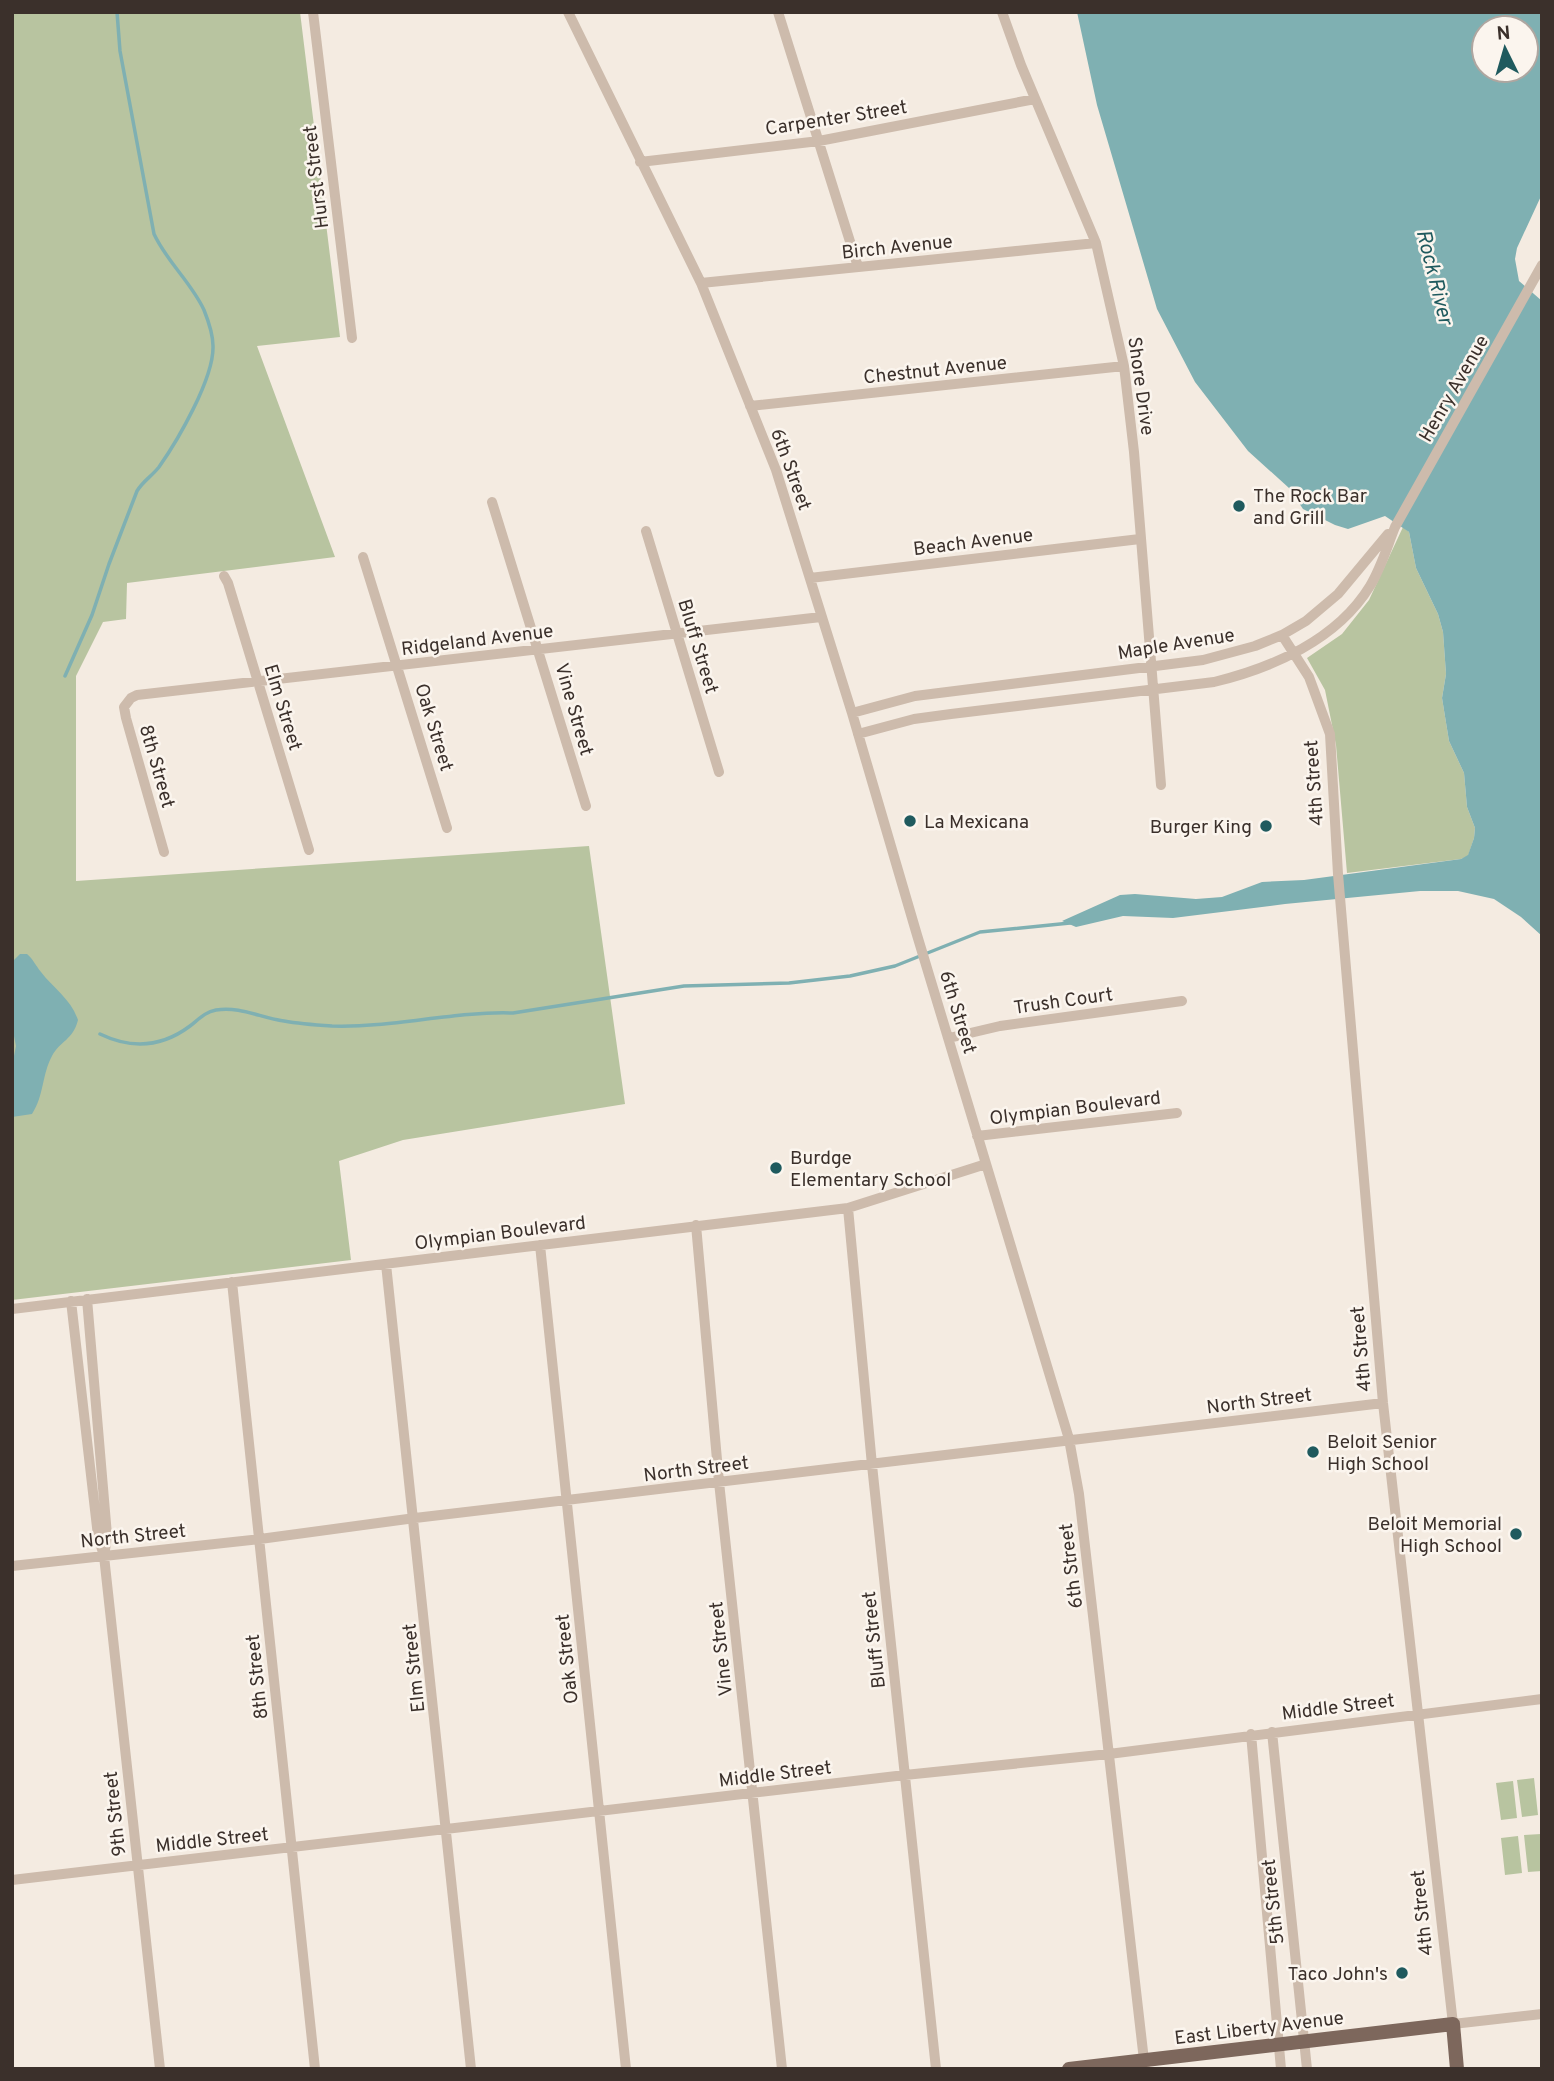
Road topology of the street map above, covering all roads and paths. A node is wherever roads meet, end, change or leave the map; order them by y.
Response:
1 (313, 12) edge
2 (568, 12) edge
3 (778, 12) edge
4 (1002, 12) edge
5 (1035, 99) junction
6 (819, 141) junction
7 (640, 162) junction
8 (1096, 243) junction
9 (1542, 265) edge
10 (858, 267) junction
11 (701, 283) junction
12 (352, 338) dead end
13 (1124, 366) junction
14 (750, 406) junction
15 (492, 502) dead end
16 (1395, 527) junction
17 (646, 531) dead end
18 (1140, 539) junction
19 (363, 557) dead end
20 (224, 576) dead end
21 (810, 578) junction
22 (821, 617) junction
23 (677, 634) junction
24 (1282, 635) junction
25 (539, 649) junction
26 (1292, 653) junction
27 (398, 666) junction
28 (1151, 666) junction
29 (258, 681) junction
30 (1154, 688) junction
31 (137, 695) joint
32 (852, 713) junction
33 (858, 734) junction
34 (719, 772) dead end
35 (1161, 785) dead end
36 (586, 806) dead end
37 (447, 828) dead end
38 (309, 850) dead end
39 (164, 852) dead end
40 (1182, 1001) dead end
41 (949, 1038) junction
42 (1177, 1113) dead end
43 (977, 1136) junction
44 (986, 1164) junction
45 (848, 1208) junction
46 (696, 1226) junction
47 (540, 1245) junction
48 (386, 1264) junction
49 (232, 1282) junction
50 (87, 1299) junction
51 (71, 1301) junction
52 (12, 1309) edge
53 (1383, 1403) junction
54 (1069, 1439) junction
55 (872, 1465) junction
56 (719, 1482) junction
57 (567, 1501) junction
58 (415, 1518) junction
59 (260, 1539) junction
60 (104, 1556) junction
61 (12, 1566) edge
62 (1542, 1699) edge
63 (1419, 1713) junction
64 (1272, 1732) junction
65 (1251, 1734) junction
66 (1109, 1754) junction
67 (905, 1775) junction
68 (754, 1794) junction
69 (599, 1812) junction
70 (447, 1830) junction
71 (292, 1847) junction
72 (137, 1865) junction
73 (12, 1880) edge
74 (1542, 2014) edge
75 (1453, 2024) junction
76 (1304, 2041) junction
77 (1279, 2044) junction
78 (1145, 2064) edge
79 (160, 2069) edge
80 (315, 2069) edge
81 (471, 2069) edge
82 (626, 2069) edge
83 (782, 2069) edge
84 (936, 2069) edge
85 (1069, 2069) edge
86 (1281, 2069) edge
87 (1307, 2069) edge
88 (1457, 2069) edge

1 - 12 street, Hurst Street
2 - 7 street, 6th Street
3 - 6 street
4 - 5 street, Shore Drive
5 - 6 street, Carpenter Street
5 - 8 street, Shore Drive
6 - 7 street, Carpenter Street
6 - 10 street
7 - 11 street, 6th Street
8 - 10 street, Birch Avenue
8 - 13 street, Shore Drive
9 - 16 street, Henry Avenue
10 - 11 street, Birch Avenue
11 - 14 street, 6th Street
13 - 14 street, Chestnut Avenue
13 - 18 street, Shore Drive
14 - 21 street, 6th Street
15 - 25 street, Vine Street
16 - 24 street, Maple Avenue
16 - 26 street, Maple Avenue
17 - 23 street, Bluff Street
18 - 21 street, Beach Avenue
18 - 28 street, Shore Drive
19 - 27 street, Oak Street
20 - 29 street, Elm Street
21 - 22 street, 6th Street
22 - 23 street, Ridgeland Avenue
22 - 32 street, 6th Street
23 - 25 street, Ridgeland Avenue
23 - 34 street, Bluff Street
24 - 26 street, 4th Street
24 - 28 street, Maple Avenue
25 - 27 street, Ridgeland Avenue
25 - 36 street, Vine Street
26 - 30 street, Maple Avenue
26 - 53 street, 4th Street
27 - 29 street, Ridgeland Avenue
27 - 37 street, Oak Street
28 - 30 street, Shore Drive
28 - 32 street, Maple Avenue
29 - 31 street, Ridgeland Avenue
29 - 38 street, Elm Street
30 - 33 street, Maple Avenue
30 - 35 street, Shore Drive
31 - 39 street, 8th Street
32 - 33 street, 6th Street
33 - 41 street, 6th Street
40 - 41 street, Trush Court
41 - 43 street, 6th Street
42 - 43 street, Olympian Boulevard
43 - 44 street, 6th Street
44 - 45 street, Olympian Boulevard
44 - 54 street, 6th Street
45 - 46 street, Olympian Boulevard
45 - 55 street, Bluff Street
46 - 47 street, Olympian Boulevard
46 - 56 street, Vine Street
47 - 48 street, Olympian Boulevard
47 - 57 street, Oak Street
48 - 49 street, Olympian Boulevard
48 - 58 street, Elm Street
49 - 50 street, Olympian Boulevard
49 - 59 street, 8th Street
50 - 51 street, Olympian Boulevard
50 - 60 street, 9th Street
51 - 52 street, Olympian Boulevard
51 - 60 street, 9th Street
53 - 54 street, North Street
53 - 63 street, 4th Street
54 - 55 street, North Street
54 - 66 street, 6th Street
55 - 56 street, North Street
55 - 67 street, Bluff Street
56 - 57 street, North Street
56 - 68 street, Vine Street
57 - 58 street, North Street
57 - 69 street, Oak Street
58 - 59 street, North Street
58 - 70 street, Elm Street
59 - 60 street, North Street
59 - 71 street, 8th Street
60 - 61 street, North Street
60 - 72 street, 9th Street
62 - 63 street, Middle Street
63 - 64 street, Middle Street
63 - 75 street, 4th Street
64 - 65 street, Middle Street
64 - 76 street, 5th Street
65 - 66 street, Middle Street
65 - 77 street, 5th Street
66 - 67 street, Middle Street
66 - 78 street, 6th Street
67 - 68 street, Middle Street
67 - 84 street, Bluff Street
68 - 69 street, Middle Street
68 - 83 street, Vine Street
69 - 70 street, Middle Street
69 - 82 street, Oak Street
70 - 71 street, Middle Street
70 - 81 street, Elm Street
71 - 72 street, Middle Street
71 - 80 street, 8th Street
72 - 73 street, Middle Street
72 - 79 street, 9th Street
74 - 75 street
75 - 76 main road, East Liberty Avenue
75 - 88 main road, 4th Street
76 - 77 main road, East Liberty Avenue
76 - 87 street, 5th Street
77 - 78 main road, East Liberty Avenue
77 - 86 street, 5th Street
78 - 85 main road, East Liberty Avenue

